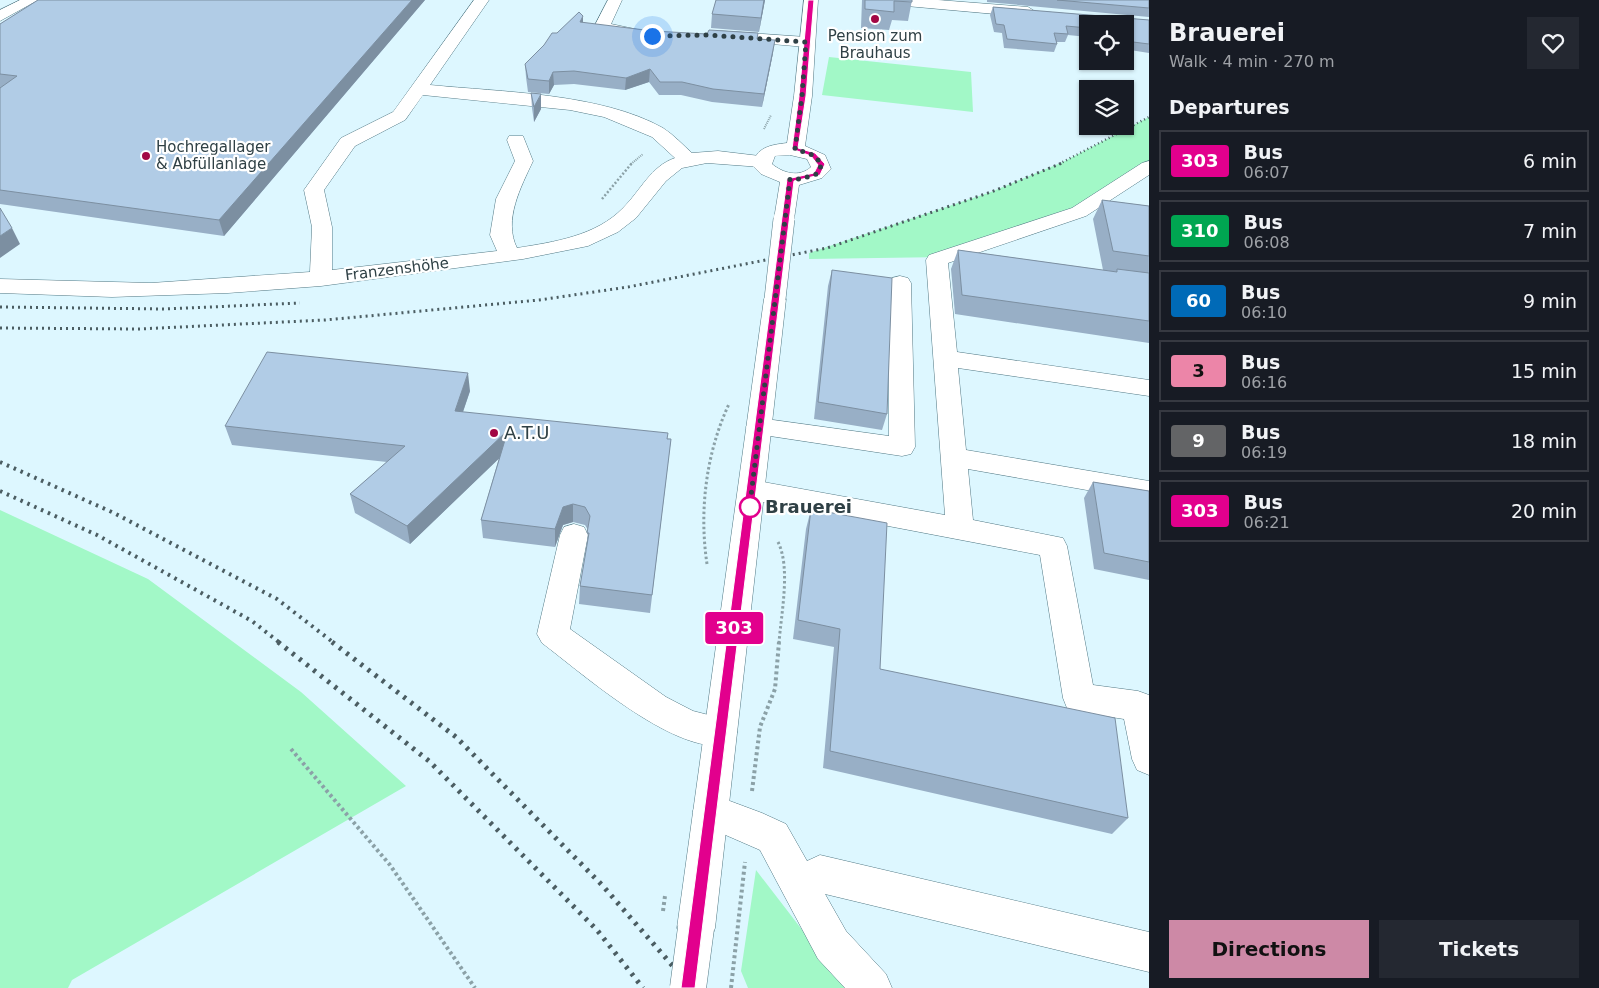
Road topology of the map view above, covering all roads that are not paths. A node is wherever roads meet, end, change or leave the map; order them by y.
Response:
1 (32, 0) edge
2 (482, 0) edge
3 (616, 0) edge
4 (811, 0) edge
5 (884, 0) edge
6 (1041, 13) edge
7 (0, 16) edge
8 (707, 35) edge
9 (652, 36) edge
10 (806, 42) junction
11 (419, 89) junction
12 (516, 140) dead end
13 (795, 149) junction
14 (688, 159) junction
15 (762, 161) junction
16 (1149, 167) edge
17 (790, 179) junction
18 (510, 255) junction
19 (946, 257) junction
20 (994, 264) edge
21 (321, 279) junction
22 (900, 283) dead end
23 (0, 286) edge
24 (944, 358) junction
25 (1149, 388) edge
26 (760, 426) junction
27 (953, 457) junction
28 (1149, 491) edge
29 (764, 492) junction
30 (960, 528) junction
31 (574, 535) dead end
32 (720, 732) junction
33 (1149, 759) edge
34 (711, 811) junction
35 (820, 874) dead end
36 (1149, 952) edge
37 (688, 988) edge
38 (872, 988) edge

1 - 7 main road
2 - 11 main road
3 - 9 main road
4 - 10 main road
5 - 6 main road
8 - 10 main road
10 - 13 main road
11 - 14 main road
11 - 21 main road
12 - 18 main road
13 - 15 main road
13 - 17 main road
14 - 15 main road, Franzenshöhe
14 - 18 main road, Franzenshöhe
15 - 17 main road
16 - 19 main road
17 - 26 main road, bridge
18 - 21 main road, Franzenshöhe
19 - 20 main road
19 - 24 main road
21 - 23 main road, Franzenshöhe
22 - 26 main road
24 - 25 main road
24 - 27 main road
26 - 29 main road
27 - 28 main road
27 - 30 main road
29 - 30 main road
29 - 32 main road
30 - 33 main road
31 - 32 main road
32 - 34 main road
34 - 37 main road, bridge
34 - 38 main road
35 - 36 main road

